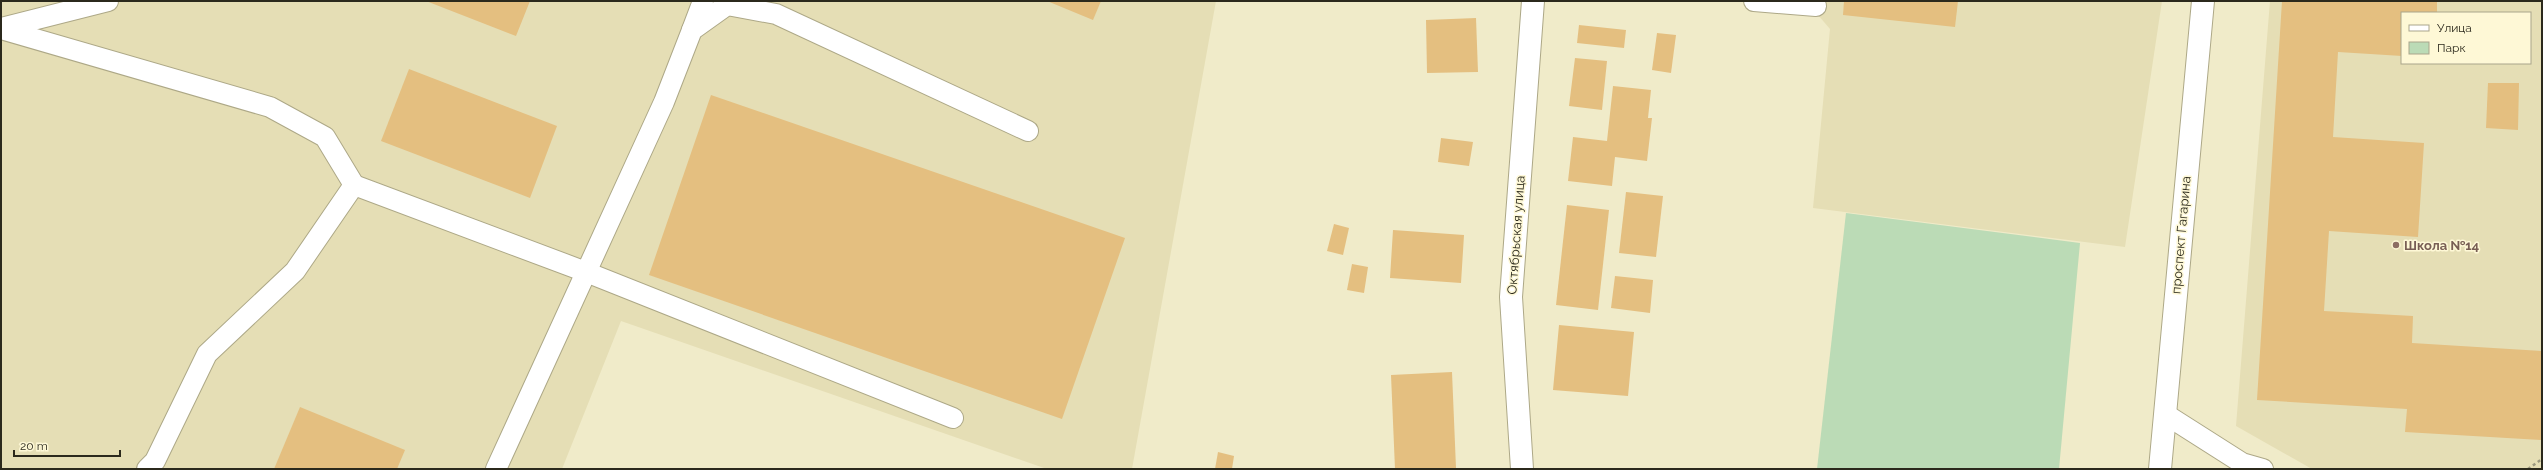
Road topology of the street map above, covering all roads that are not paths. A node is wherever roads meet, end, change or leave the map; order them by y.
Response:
1 (108, 1) edge
2 (702, 1) edge
3 (1532, 1) edge
4 (1754, 1) edge
5 (2203, 1) edge
6 (1816, 6) dead end
7 (1, 28) edge
8 (692, 30) junction
9 (1028, 131) dead end
10 (354, 185) junction
11 (586, 272) junction
12 (2165, 414) junction
13 (953, 418) dead end
14 (147, 469) edge
15 (496, 469) edge
16 (1522, 469) edge
17 (2160, 469) edge
18 (2263, 469) edge

1 - 7 lane
2 - 8 lane
3 - 16 street, Октябрьская улица
4 - 6 lane
5 - 12 street, проспект Гагарина
7 - 10 lane
8 - 9 lane
8 - 11 lane
10 - 11 lane
10 - 14 lane
11 - 13 lane
11 - 15 lane
12 - 17 street, проспект Гагарина
12 - 18 lane

